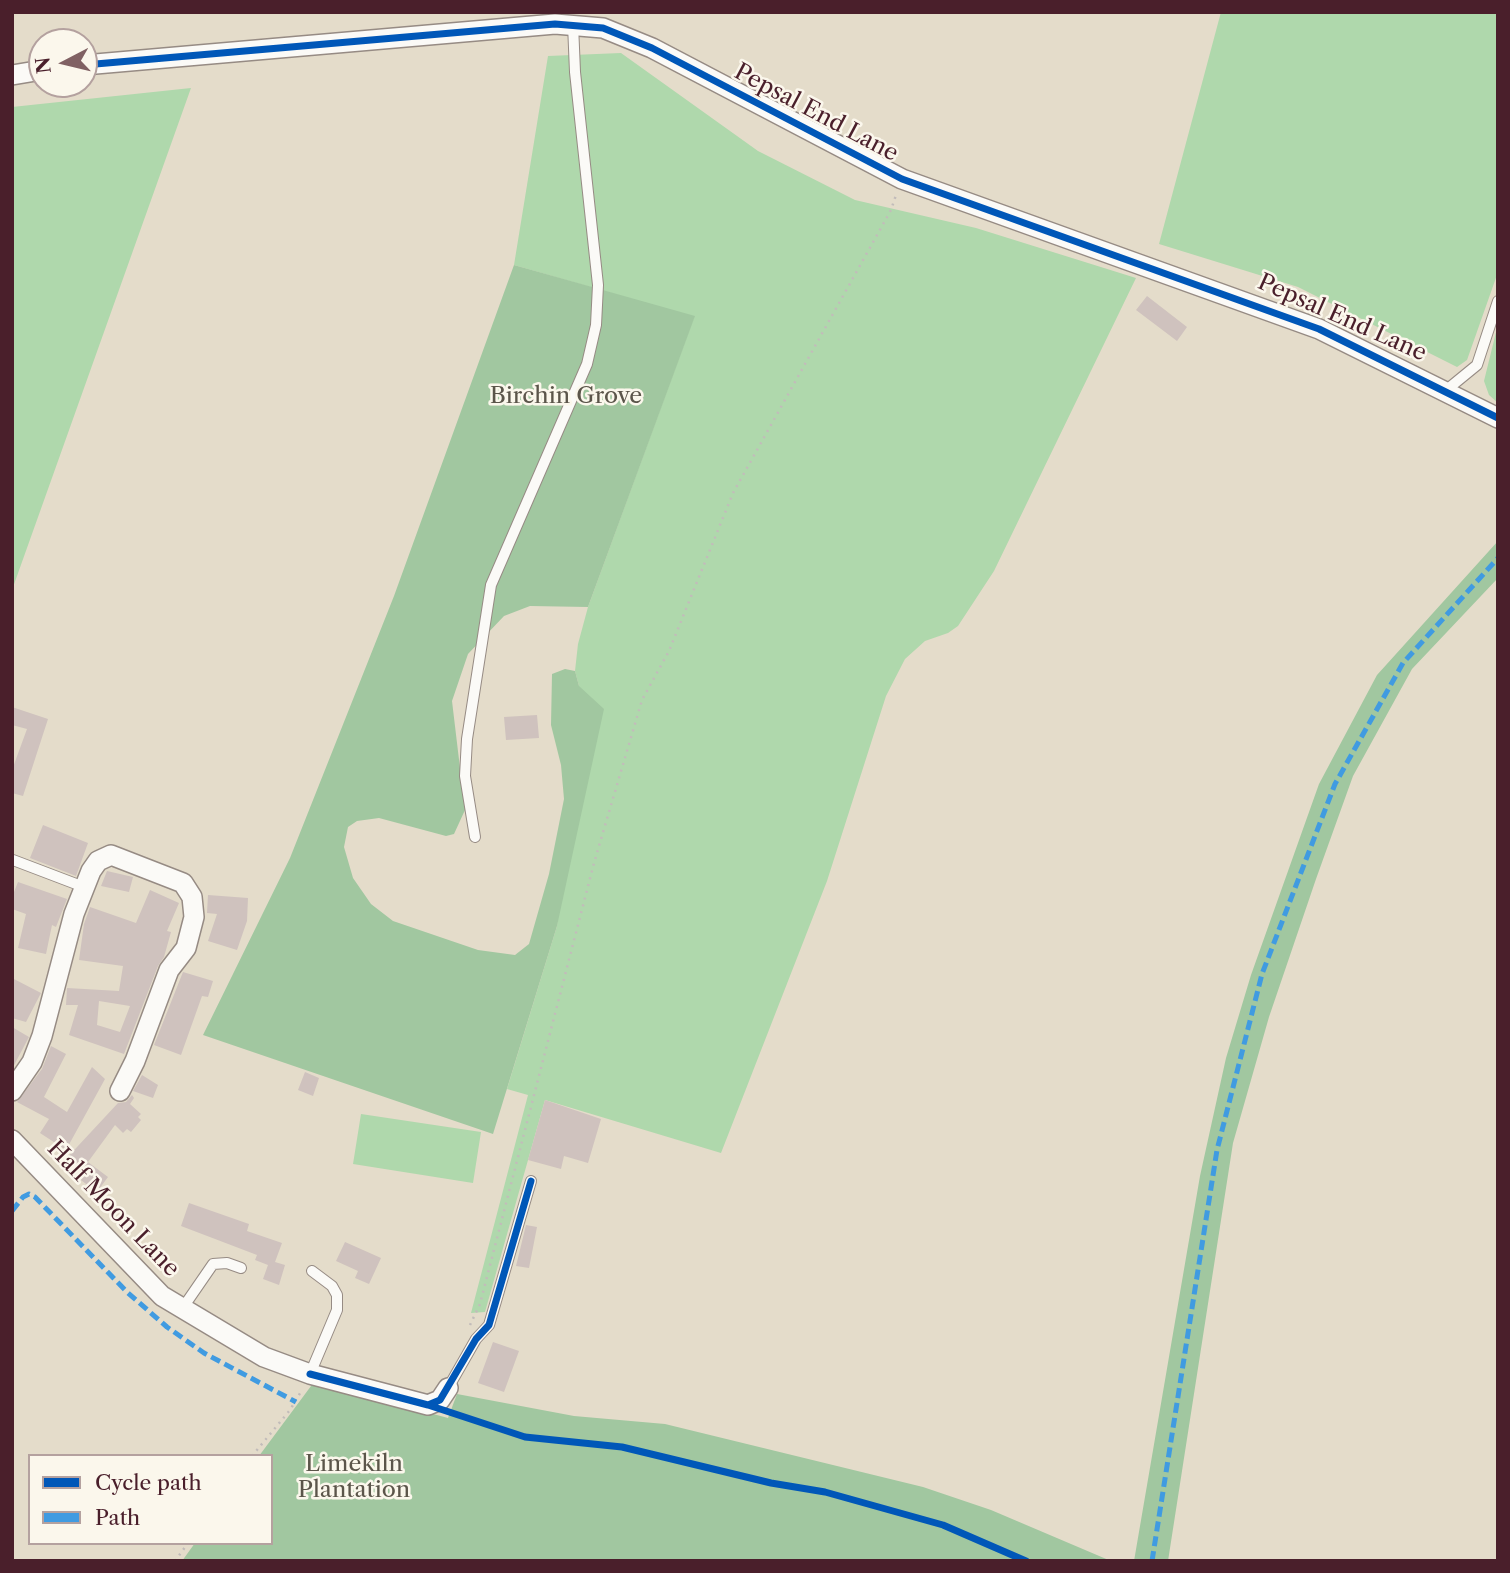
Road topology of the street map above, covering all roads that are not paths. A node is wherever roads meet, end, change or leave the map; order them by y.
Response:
1 (573, 24) junction
2 (98, 64) edge
3 (1498, 301) edge
4 (1444, 391) junction
5 (1498, 418) edge
6 (475, 837) dead end
7 (13, 860) edge
8 (84, 887) junction
9 (12, 1091) edge
10 (120, 1091) dead end
11 (12, 1140) edge
12 (531, 1181) dead end
13 (241, 1268) dead end
14 (312, 1271) dead end
15 (182, 1309) junction
16 (310, 1374) junction
17 (448, 1388) joint

1 - 2 street, Pepsal End Lane
1 - 4 street, Pepsal End Lane
1 - 6 lane
3 - 4 lane
4 - 5 street, Pepsal End Lane
7 - 8 lane
8 - 9 street
8 - 10 street
11 - 15 street, Half Moon Lane
12 - 17 lane
13 - 15 lane
14 - 16 lane
15 - 16 street, Half Moon Lane
16 - 17 street, Half Moon Lane

